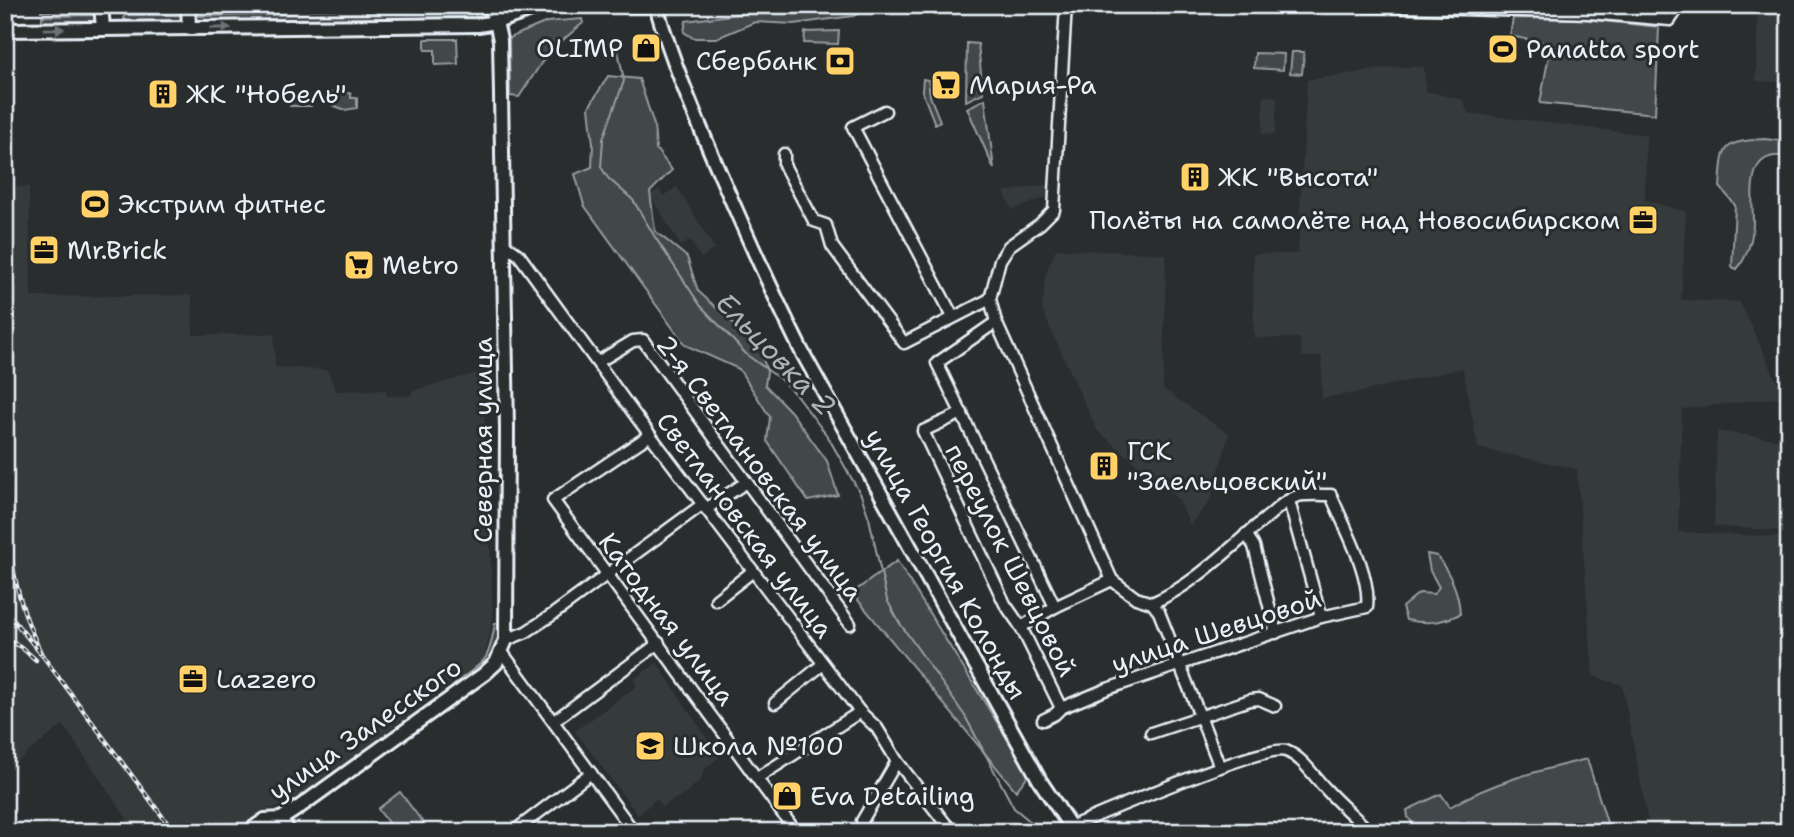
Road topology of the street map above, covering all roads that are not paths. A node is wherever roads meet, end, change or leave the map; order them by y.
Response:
1 (102, 5) edge
2 (188, 5) edge
3 (489, 5) edge
4 (545, 5) edge
5 (621, 5) edge
6 (662, 5) edge
7 (1066, 5) edge
8 (1332, 5) edge
9 (1680, 5) edge
10 (656, 6) edge
11 (1590, 9) edge
12 (496, 22) junction
13 (103, 28) junction
14 (189, 28) junction
15 (5, 30) edge
16 (886, 111) dead end
17 (784, 154) dead end
18 (504, 244) junction
19 (990, 299) junction
20 (953, 317) junction
21 (996, 322) junction
22 (598, 362) junction
23 (962, 413) junction
24 (650, 435) junction
25 (745, 483) junction
26 (1289, 501) junction
27 (705, 507) junction
28 (1246, 534) junction
29 (753, 570) junction
30 (607, 575) junction
31 (1112, 580) junction
32 (716, 600) dead end
33 (1152, 603) junction
34 (1055, 607) junction
35 (1321, 617) junction
36 (850, 624) dead end
37 (1021, 627) junction
38 (1276, 633) junction
39 (659, 643) junction
40 (504, 646) junction
41 (823, 664) junction
42 (1181, 664) junction
43 (775, 704) dead end
44 (1275, 706) dead end
45 (1061, 708) junction
46 (860, 712) junction
47 (1200, 716) junction
48 (1043, 720) dead end
49 (554, 721) junction
50 (1152, 733) dead end
51 (897, 761) junction
52 (1220, 767) junction
53 (591, 773) junction
54 (757, 778) junction
55 (281, 819) junction
56 (862, 821) dead end
57 (1072, 829) edge
58 (946, 830) edge
59 (248, 832) edge
60 (291, 832) edge
61 (513, 832) edge
62 (634, 832) edge
63 (796, 832) edge
64 (1370, 832) edge

1 - 13 main road
2 - 14 main road
3 - 12 main road, Северная улица
4 - 12 main road
5 - 10 main road
6 - 10 main road
7 - 19 street
8 - 11 street
9 - 11 street
10 - 57 main road, улица Георгия Колонды
14 -> 12 main road
12 - 18 main road, Северная улица
13 - 14 main road
15 -> 13 main road
16 - 20 street
17 - 20 street
18 - 22 street, Светлановская улица
18 - 40 main road, Северная улица
19 - 20 street
19 - 21 street
21 - 23 street
21 - 31 street
22 - 24 street, Светлановская улица
22 - 25 street, 2-я Светлановская улица
23 - 34 street
23 - 37 street, переулок Шевцовой
24 - 27 street, Светлановская улица
24 - 30 street, Катодная улица
25 - 27 street
25 - 36 street, 2-я Светлановская улица
26 - 28 street
26 - 35 street
26 - 35 street, улица Шевцовой
27 - 29 street, Светлановская улица
27 - 30 street
28 - 33 street
28 - 38 street
29 - 32 street
29 - 41 street, Светлановская улица
30 - 39 street, Катодная улица
30 - 40 street
31 - 33 street
31 - 34 street
33 - 42 street
34 - 37 street
35 - 38 street, улица Шевцовой
37 - 45 street, переулок Шевцовой
38 - 42 street, улица Шевцовой
39 - 49 street
39 - 54 street, Катодная улица
40 - 49 street
40 - 55 main road, улица Залесского
41 - 43 street
41 - 46 street, Светлановская улица
42 - 45 street, улица Шевцовой
42 - 47 street
44 - 47 street
45 - 48 street, улица Шевцовой
46 - 51 street, Светлановская улица
46 - 54 street
47 - 50 street
47 - 52 street
49 - 53 street
51 - 56 street
51 - 58 street, Светлановская улица
52 - 57 street
52 - 64 street
53 - 61 street
53 - 62 street
54 - 63 street, Катодная улица
55 - 59 main road, улица Залесского
55 - 60 street

